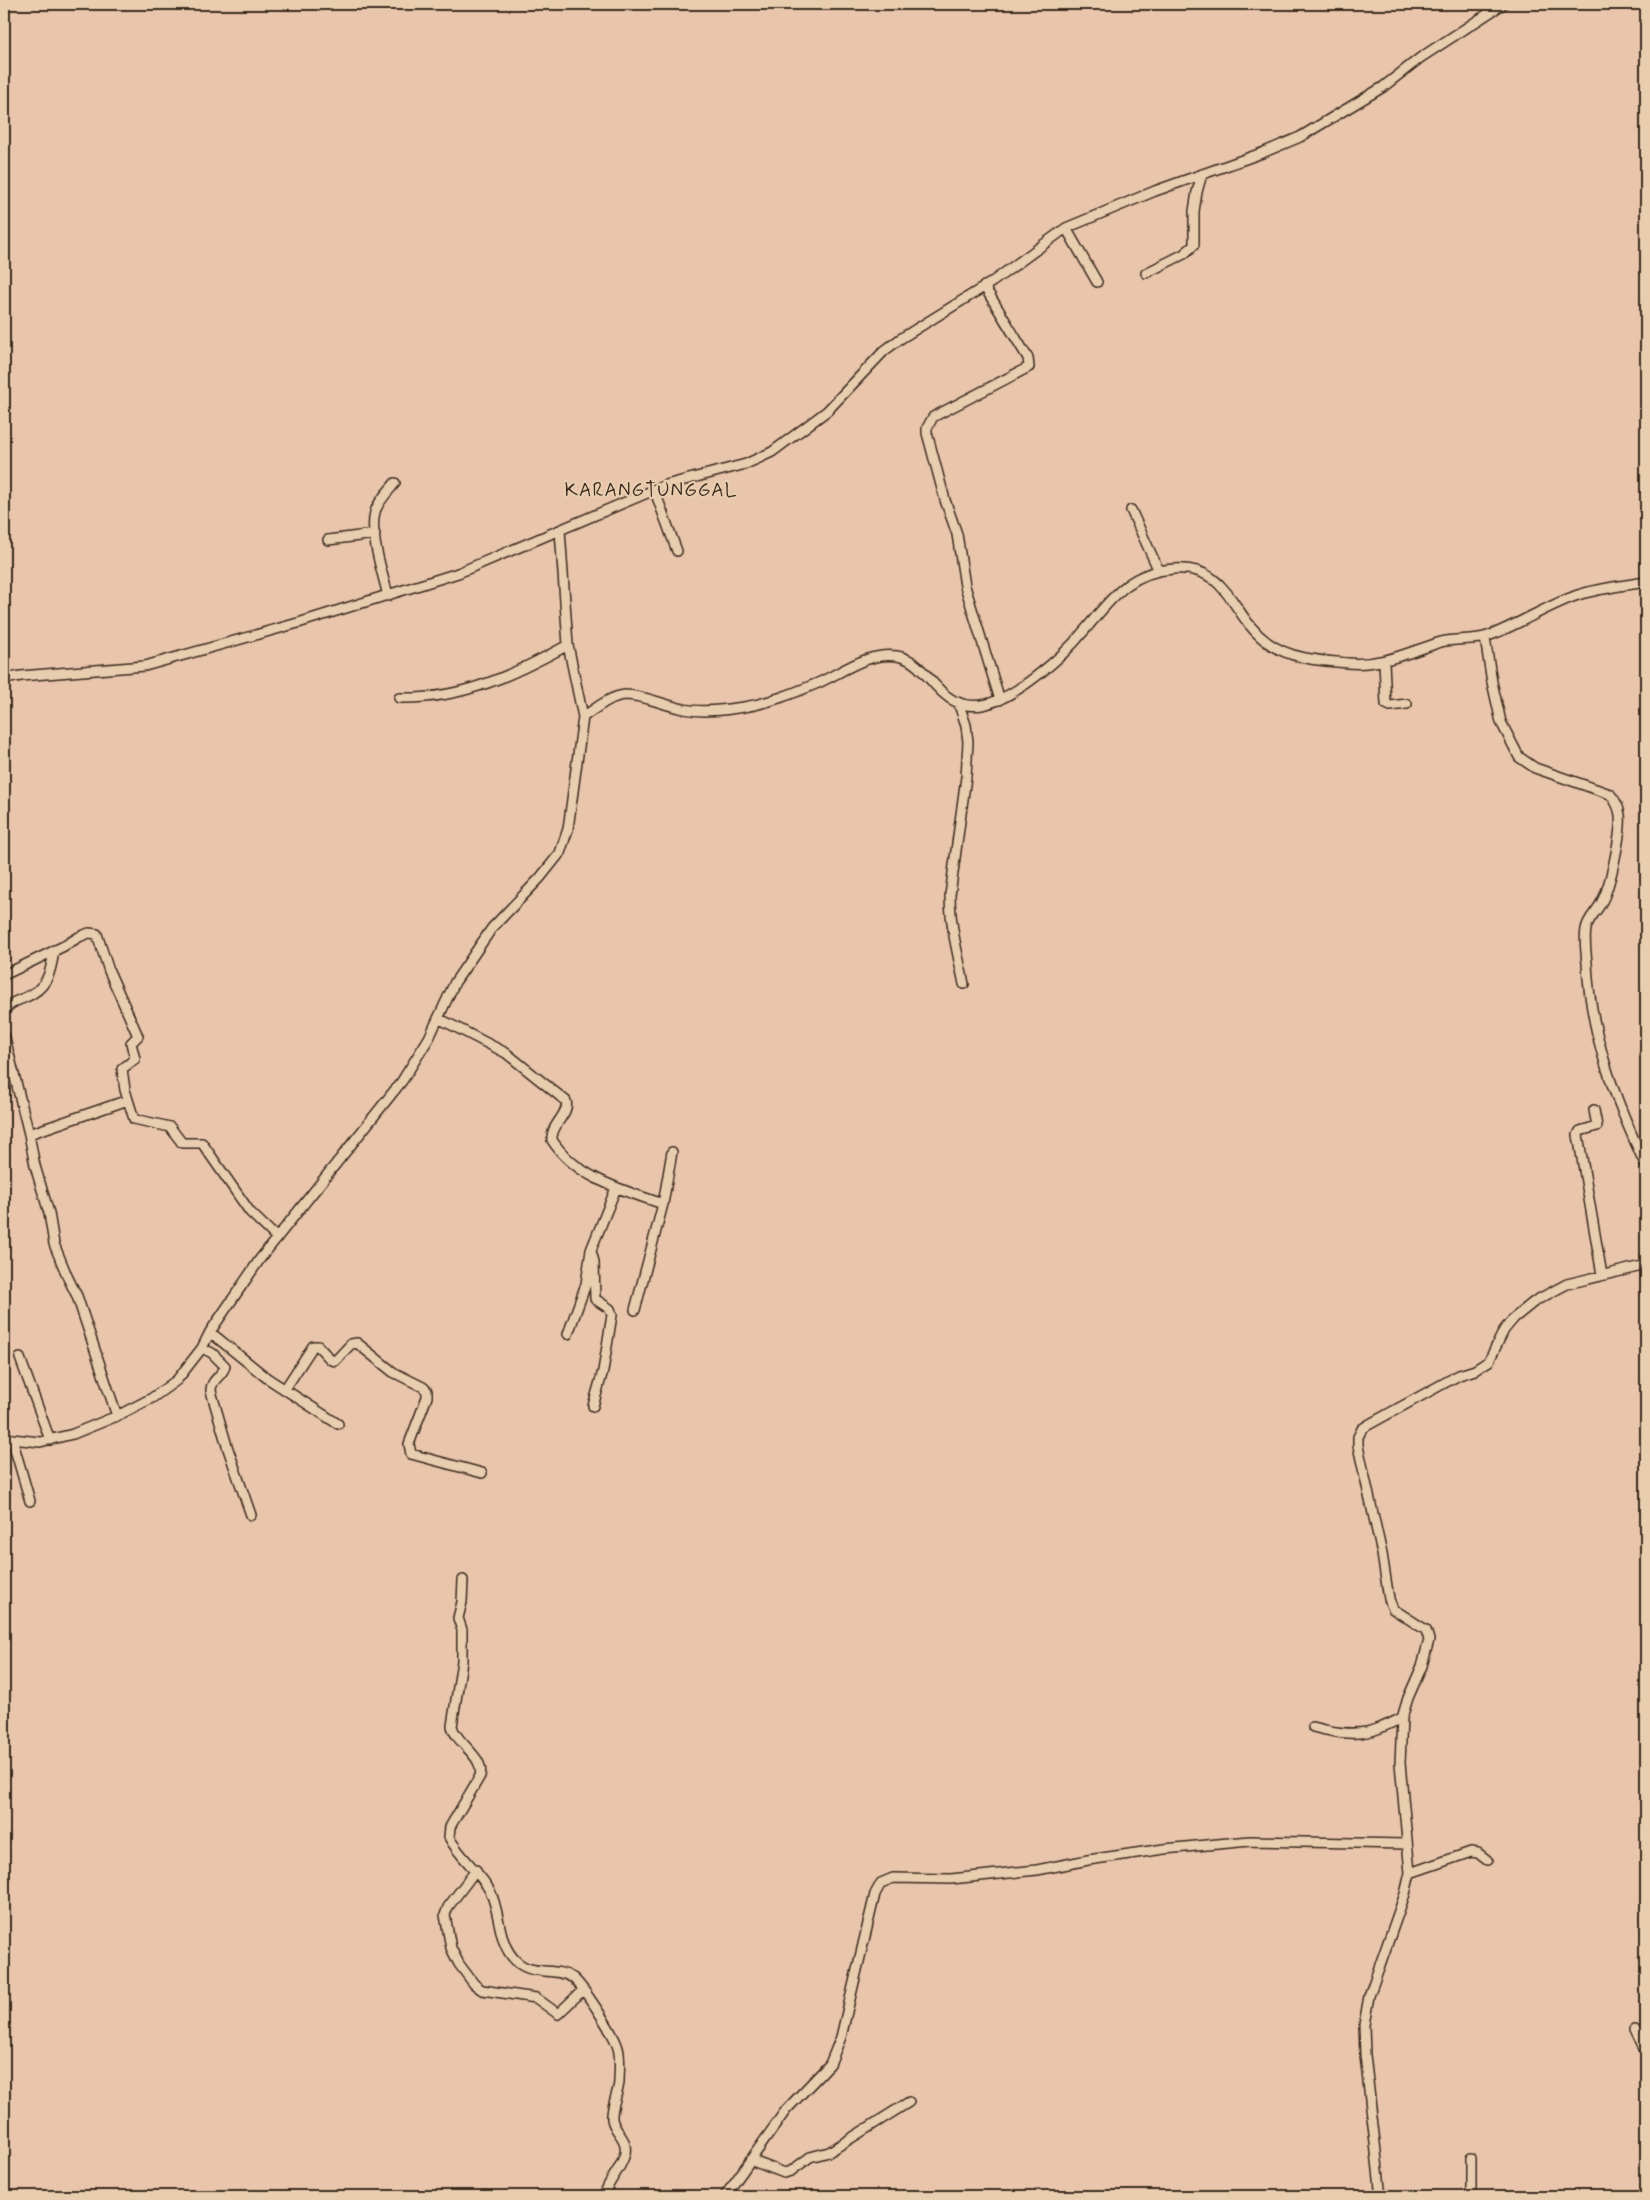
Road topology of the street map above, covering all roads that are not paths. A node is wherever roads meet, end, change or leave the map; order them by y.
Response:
1 (1503, 4) edge
2 (1202, 174) junction
3 (1066, 228) junction
4 (1146, 273) dead end
5 (1097, 282) dead end
6 (984, 286) junction
7 (395, 483) dead end
8 (654, 489) junction
9 (1131, 510) dead end
10 (560, 530) junction
11 (374, 534) junction
12 (328, 540) dead end
13 (677, 551) dead end
14 (1159, 571) junction
15 (1646, 582) edge
16 (388, 596) junction
17 (1485, 638) junction
18 (568, 645) junction
19 (1384, 662) junction
20 (4, 679) edge
21 (399, 698) dead end
22 (1000, 700) junction
23 (958, 702) junction
24 (1408, 704) dead end
25 (583, 717) junction
26 (54, 950) junction
27 (4, 975) edge
28 (964, 984) dead end
29 (4, 1011) edge
30 (438, 1018) junction
31 (4, 1034) edge
32 (128, 1100) junction
33 (1594, 1110) dead end
34 (29, 1134) junction
35 (672, 1152) dead end
36 (1646, 1166) edge
37 (616, 1188) junction
38 (663, 1204) junction
39 (277, 1238) junction
40 (590, 1250) junction
41 (1646, 1265) edge
42 (1602, 1275) junction
43 (635, 1310) dead end
44 (210, 1332) junction
45 (568, 1334) dead end
46 (202, 1348) junction
47 (20, 1358) dead end
48 (286, 1389) junction
49 (593, 1406) dead end
50 (117, 1416) junction
51 (338, 1424) dead end
52 (8, 1438) edge
53 (50, 1440) junction
54 (482, 1473) dead end
55 (30, 1501) dead end
56 (252, 1515) dead end
57 (463, 1580) dead end
58 (1402, 1718) junction
59 (1313, 1727) dead end
60 (1406, 1844) junction
61 (1487, 1860) dead end
62 (476, 1870) junction
63 (1410, 1873) junction
64 (584, 1990) junction
65 (1635, 2030) dead end
66 (1646, 2053) edge
67 (909, 2102) dead end
68 (1471, 2158) dead end
69 (750, 2160) junction
70 (604, 2196) edge
71 (725, 2196) edge
72 (1381, 2196) edge
73 (1471, 2196) edge

1 - 2 street
2 - 3 street
2 - 4 street
3 - 5 street
3 - 6 street
6 - 8 street
6 - 22 street
7 - 11 street
8 - 10 street
8 - 13 street
9 - 14 street
10 - 16 street
10 - 18 street
11 - 12 street
11 - 16 street
14 - 19 street
14 - 22 street
15 - 17 street
16 - 20 street
17 - 19 street
17 - 36 street
18 - 21 street
18 - 25 street
19 - 24 street
22 - 23 street
23 - 25 street
23 - 28 street
25 - 30 street
26 - 27 street
26 - 29 street
26 - 32 street
30 - 37 street
30 - 39 street
31 - 34 street
32 - 34 street
32 - 39 street
33 - 42 street
34 - 50 street
35 - 38 street
37 - 38 street
37 - 40 street
38 - 43 street
39 - 44 street
40 - 45 street
40 - 49 street
41 - 42 street
42 - 58 street
44 - 46 street
44 - 48 street
46 - 50 street
46 - 56 street
47 - 53 street
48 - 51 street
48 - 54 street
50 - 53 street
52 - 53 street
52 - 55 street
57 - 62 street
58 - 59 street
58 - 60 street
60 - 63 street
60 - 69 street
61 - 63 street
62 - 64 street
62 - 64 street
63 - 72 street
64 - 70 street
65 - 66 street
67 - 69 street
68 - 73 street
69 - 71 street

